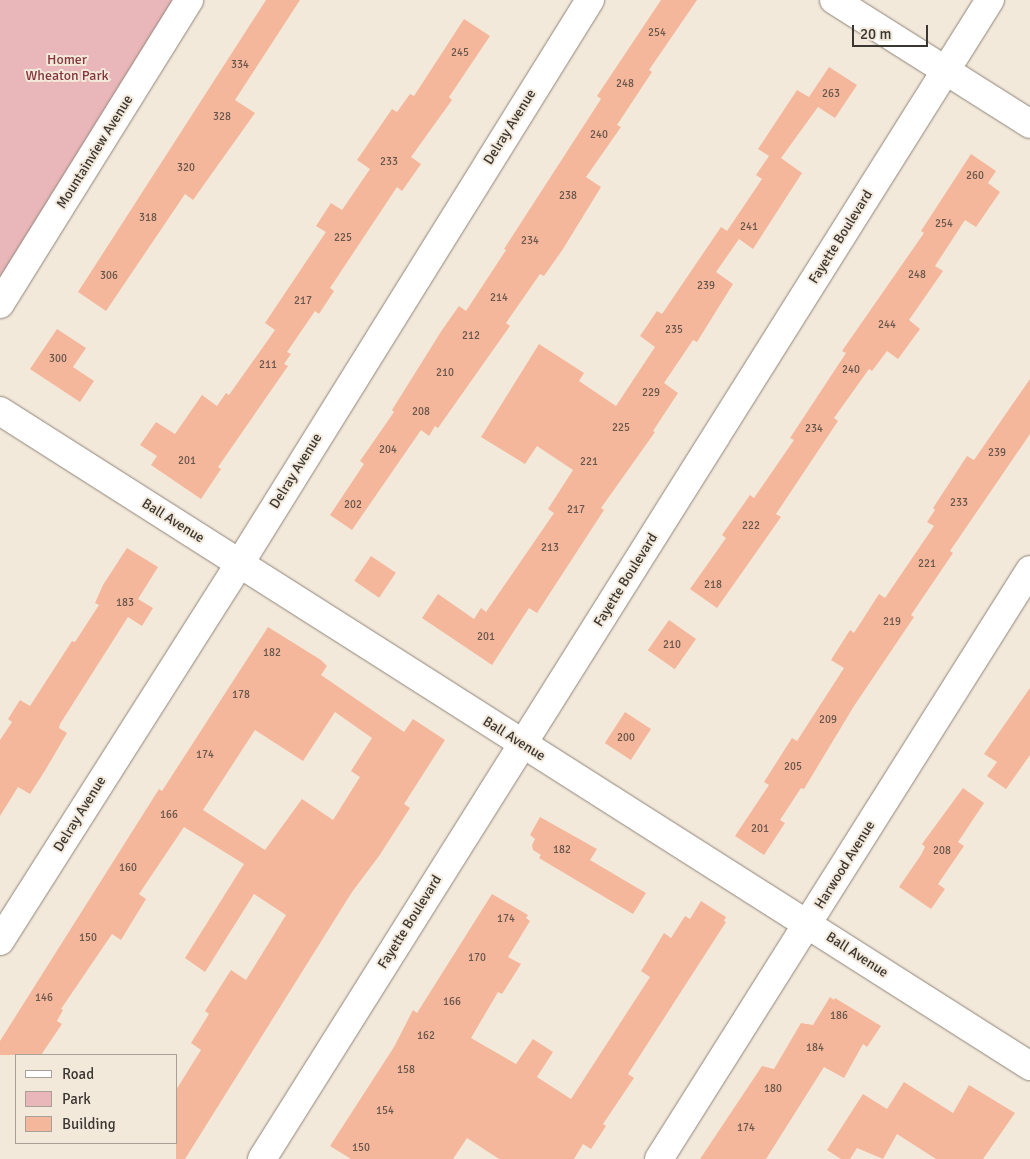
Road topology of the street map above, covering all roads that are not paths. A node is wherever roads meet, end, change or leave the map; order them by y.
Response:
1 (189, 0) edge
2 (590, 0) edge
3 (834, 0) edge
4 (990, 0) edge
5 (945, 71) junction
6 (1030, 124) edge
7 (0, 304) edge
8 (0, 411) edge
9 (240, 563) junction
10 (1030, 570) edge
11 (523, 745) junction
12 (808, 924) junction
13 (0, 941) edge
14 (1030, 1066) edge
15 (262, 1159) edge
16 (659, 1159) edge

1 - 7 street, Mountainview Avenue
2 - 9 street, Delray Avenue
3 - 5 street
4 - 5 street, Fayette Boulevard
5 - 6 street
5 - 11 street, Fayette Boulevard
8 - 9 street, Ball Avenue
9 - 11 street, Ball Avenue
9 - 13 street, Delray Avenue
10 - 12 street, Harwood Avenue
11 - 12 street, Ball Avenue
11 - 15 street, Fayette Boulevard
12 - 14 street, Ball Avenue
12 - 16 street, Harwood Avenue

